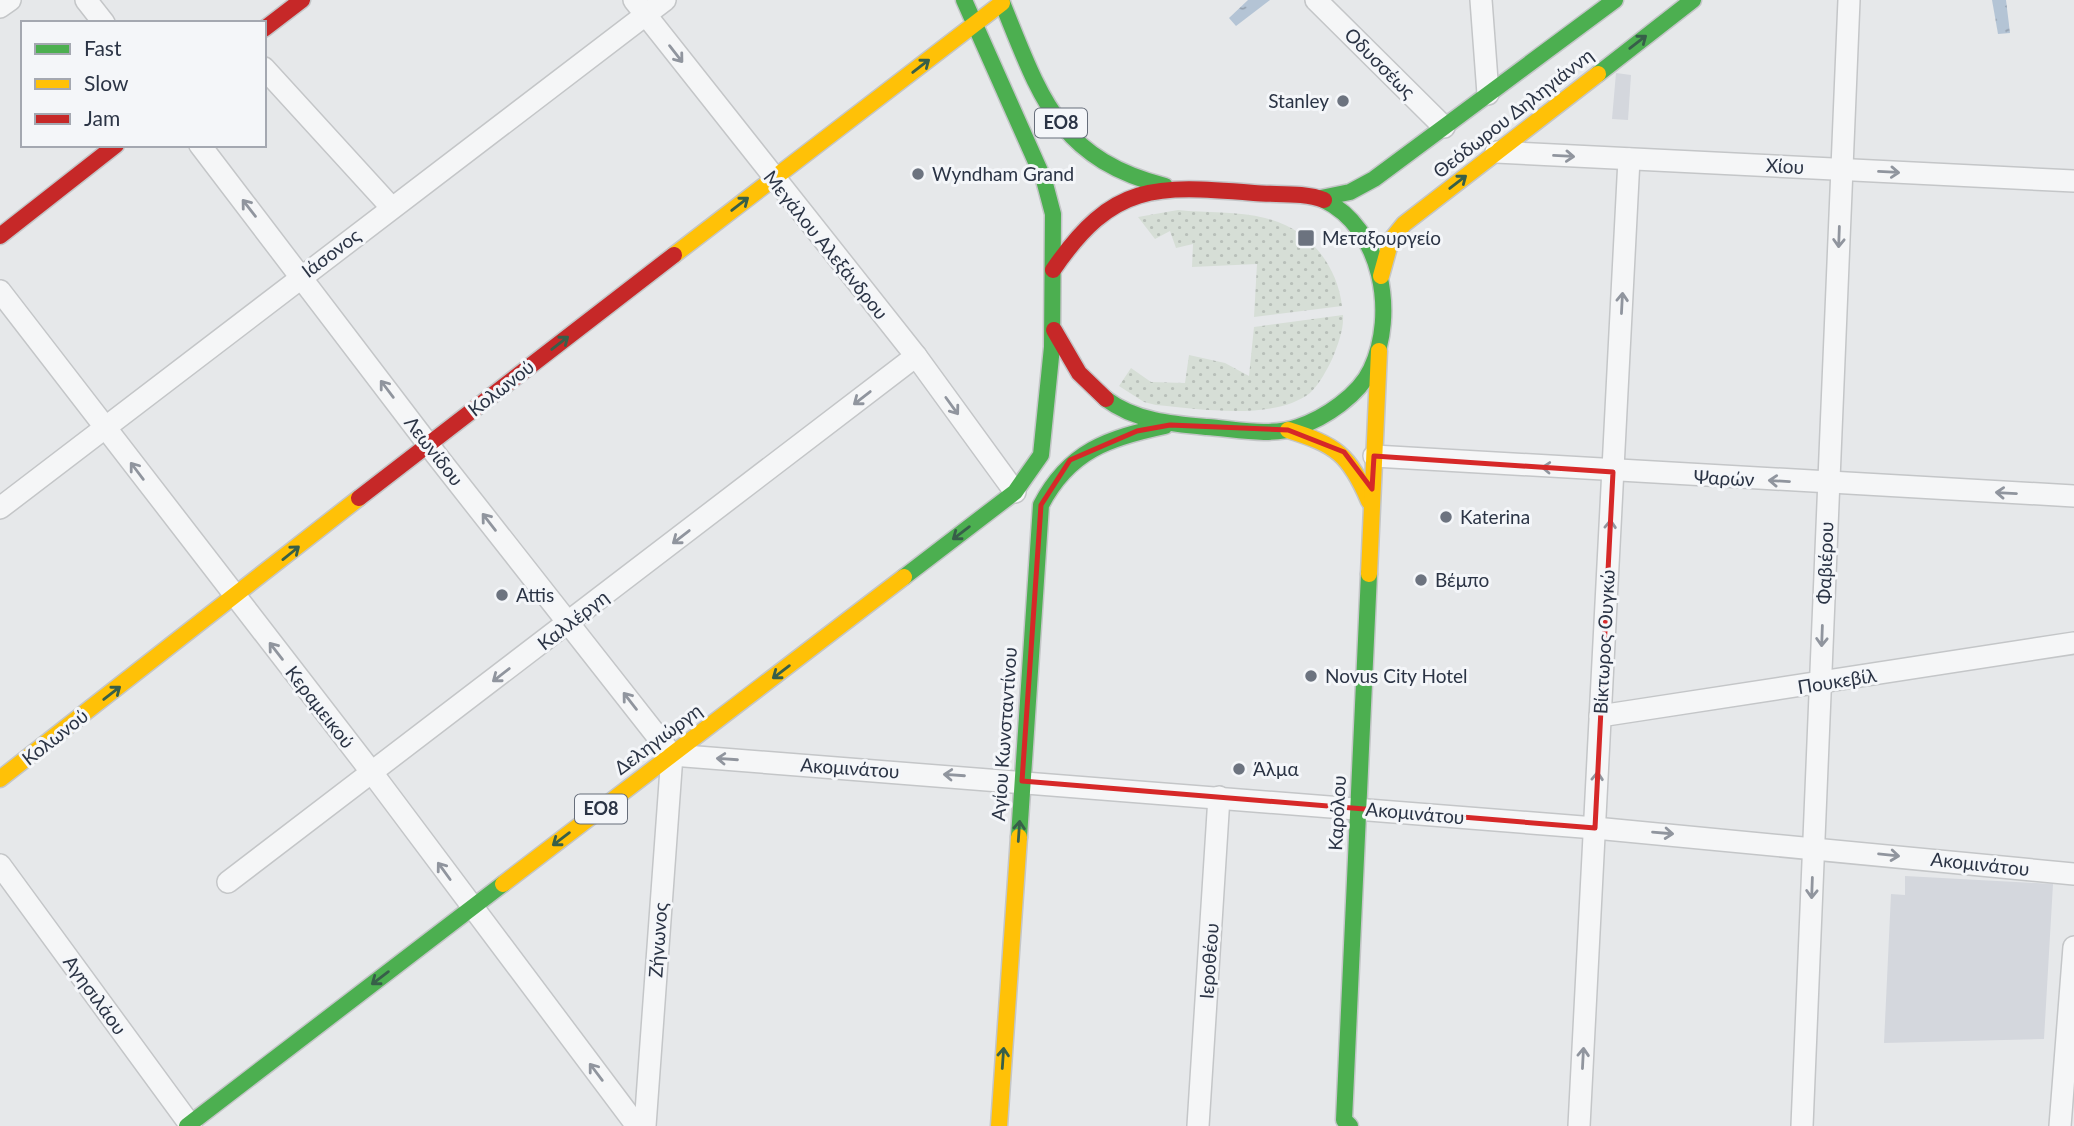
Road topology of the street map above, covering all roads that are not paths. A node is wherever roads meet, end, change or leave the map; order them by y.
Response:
1 (10, 0) edge
2 (86, 0) edge
3 (302, 0) edge
4 (665, 0) edge
5 (964, 0) edge
6 (1316, 0) edge
7 (1481, 0) edge
8 (1615, 0) edge
9 (1693, 0) edge
10 (1849, 0) edge
11 (1003, 1) edge
12 (0, 7) edge
13 (640, 7) edge
14 (102, 21) edge
15 (975, 24) junction
16 (266, 27) edge
17 (266, 70) edge
18 (1488, 94) junction
19 (1444, 127) junction
20 (113, 147) edge
21 (202, 147) edge
22 (1496, 152) junction
23 (1629, 159) junction
24 (1842, 169) junction
25 (773, 179) junction
26 (2074, 181) edge
27 (1173, 187) junction
28 (1321, 198) junction
29 (391, 207) junction
30 (0, 236) edge
31 (1054, 271) junction
32 (302, 275) junction
33 (1381, 276) junction
34 (0, 291) edge
35 (1052, 326) junction
36 (1379, 348) junction
37 (916, 356) junction
38 (1170, 425) junction
39 (104, 427) junction
40 (1288, 430) junction
41 (428, 444) junction
42 (1374, 456) junction
43 (1613, 472) junction
44 (1828, 484) junction
45 (1015, 492) junction
46 (2074, 496) edge
47 (1372, 507) junction
48 (0, 508) edge
49 (234, 598) junction
50 (569, 624) junction
51 (2074, 643) edge
52 (1820, 684) junction
53 (1600, 716) junction
54 (672, 755) junction
55 (373, 774) junction
56 (0, 779) edge
57 (1022, 780) junction
58 (1219, 797) junction
59 (1358, 808) junction
60 (1595, 828) junction
61 (1814, 847) junction
62 (0, 865) edge
63 (2074, 874) edge
64 (228, 882) dead end
65 (471, 908) junction
66 (2074, 947) edge
67 (2070, 1051) edge
68 (1346, 1124) edge
69 (189, 1125) edge
70 (637, 1126) edge
71 (645, 1126) edge
72 (999, 1126) edge
73 (1198, 1126) edge
74 (1579, 1126) edge
75 (1802, 1126) edge
76 (2060, 1126) edge

1 - 12 street
2 - 14 street
3 - 16 main road
4 - 13 street, Ιάσονος
5 - 15 main road, ΕΟ8
6 - 19 street, Οδυσσέως
7 - 18 street
8 - 18 main road, Θεόδωρου Δηληγιάννη
22 -> 9 main road, Θεόδωρου Δηληγιάννη
10 - 24 street, Φαβιέρου
11 - 15 main road, Κολωνού
11 - 27 main road, ΕΟ8
13 -> 25 street, Μεγάλου Αλεξάνδρου
13 - 29 street, Ιάσονος
25 -> 15 main road, Κολωνού
15 - 31 main road, ΕΟ8
17 - 29 street
18 - 19 main road, Θεόδωρου Δηληγιάννη
19 - 28 main road, Θεόδωρου Δηληγιάννη
20 - 30 main road
32 -> 21 street, Λεωνίδου
22 -> 23 street, Χίου
33 -> 22 main road, Θεόδωρου Δηληγιάννη
23 - 24 street, Χίου
43 -> 23 street, Βίκτωρος Ουγκώ
24 -> 26 street, Χίου
24 -> 44 street, Φαβιέρου
25 - 37 street, Μεγάλου Αλεξάνδρου
41 -> 25 main road, Κολωνού
27 - 28 main road, ΕΟ8
27 - 31 main road, ΕΟ8
28 - 33 main road, ΕΟ8
29 - 32 street, Ιάσονος
31 - 35 main road, ΕΟ8
32 - 39 street, Ιάσονος
41 -> 32 street, Λεωνίδου
33 - 36 main road, ΕΟ8
34 - 39 street, Κεραμεικού
35 - 38 main road, ΕΟ8
35 - 45 main road, Δεληγιώργη / ΕΟ8
36 - 40 main road, ΕΟ8
36 - 42 main road, Καρόλου
37 -> 45 street, Μεγάλου Αλεξάνδρου
37 -> 50 street, Καλλέργη
38 - 40 main road, ΕΟ8
38 - 57 main road, Αγίου Κωνσταντίνου / ΕΟ8
39 - 48 street, Ιάσονος
49 -> 39 street, Κεραμεικού
40 - 47 main road, Καρόλου
49 -> 41 main road, Κολωνού
50 -> 41 street, Λεωνίδου
43 -> 42 street, Ψαρών
42 - 47 main road, Καρόλου
44 -> 43 street, Ψαρών
53 -> 43 street, Βίκτωρος Ουγκώ
46 -> 44 street, Ψαρών
44 -> 52 street, Φαβιέρου
45 -> 54 main road, Δεληγιώργη / ΕΟ8
47 - 59 main road, Καρόλου
55 -> 49 street, Κεραμεικού
56 -> 49 main road, Κολωνού
54 -> 50 street, Λεωνίδου
50 -> 55 street, Καλλέργη
51 - 52 street, Πουκεβίλ
52 - 53 street, Πουκεβίλ
52 - 61 street, Φαβιέρου
60 -> 53 street, Βίκτωρος Ουγκώ
57 -> 54 street, Ακομινάτου
54 -> 65 main road, Δεληγιώργη / ΕΟ8
54 - 71 street, Ζήνωνος
55 - 64 street, Καλλέργη
65 -> 55 street, Κεραμεικού
57 - 58 street, Ακομινάτου
72 -> 57 main road, Αγίου Κωνσταντίνου / ΕΟ8
58 - 59 street, Ακομινάτου
58 - 73 street, Ιεροθέου
59 - 60 street, Ακομινάτου
59 - 68 main road, Καρόλου
60 -> 61 street, Ακομινάτου
74 -> 60 street, Βίκτωρος Ουγκώ
61 -> 63 street, Ακομινάτου
61 -> 75 street, Φαβιέρου
62 - 69 street, Αγησιλάου
65 -> 69 main road, Δεληγιώργη / ΕΟ8
70 -> 65 street, Κεραμεικού
66 - 67 street
67 - 76 street

